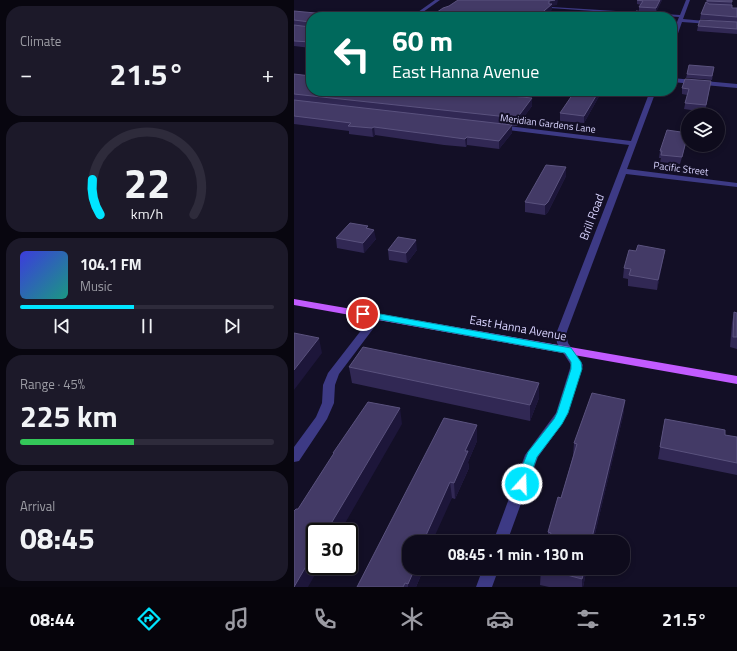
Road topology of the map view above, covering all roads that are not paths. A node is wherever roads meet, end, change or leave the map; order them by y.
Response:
1 (438, 0) edge
2 (688, 0) edge
3 (552, 8) edge
4 (420, 12) edge
5 (604, 12) edge
6 (677, 18) edge
7 (681, 18) junction
8 (737, 24) edge
9 (677, 29) edge
10 (677, 80) edge
11 (737, 86) edge
12 (651, 96) edge
13 (491, 126) edge
14 (633, 143) junction
15 (622, 171) junction
16 (737, 185) edge
17 (294, 302) edge
18 (377, 317) junction
19 (568, 350) junction
20 (737, 380) edge
21 (294, 457) edge
22 (503, 535) edge
23 (488, 575) edge
24 (484, 587) edge

1 - 4 street
2 - 7 street
3 - 5 street
6 - 7 street
7 - 8 street
7 - 9 street
10 - 11 street
12 - 14 street, Brill Road
13 - 14 street, Meridian Gardens Lane
14 - 15 street, Brill Road
15 - 16 street, Pacific Street
15 - 19 street, Brill Road
17 - 18 main road, East Hanna Avenue
18 - 19 main road, East Hanna Avenue
18 - 21 street
19 - 20 main road, East Hanna Avenue
19 - 22 street, Brill Road
23 - 24 street

